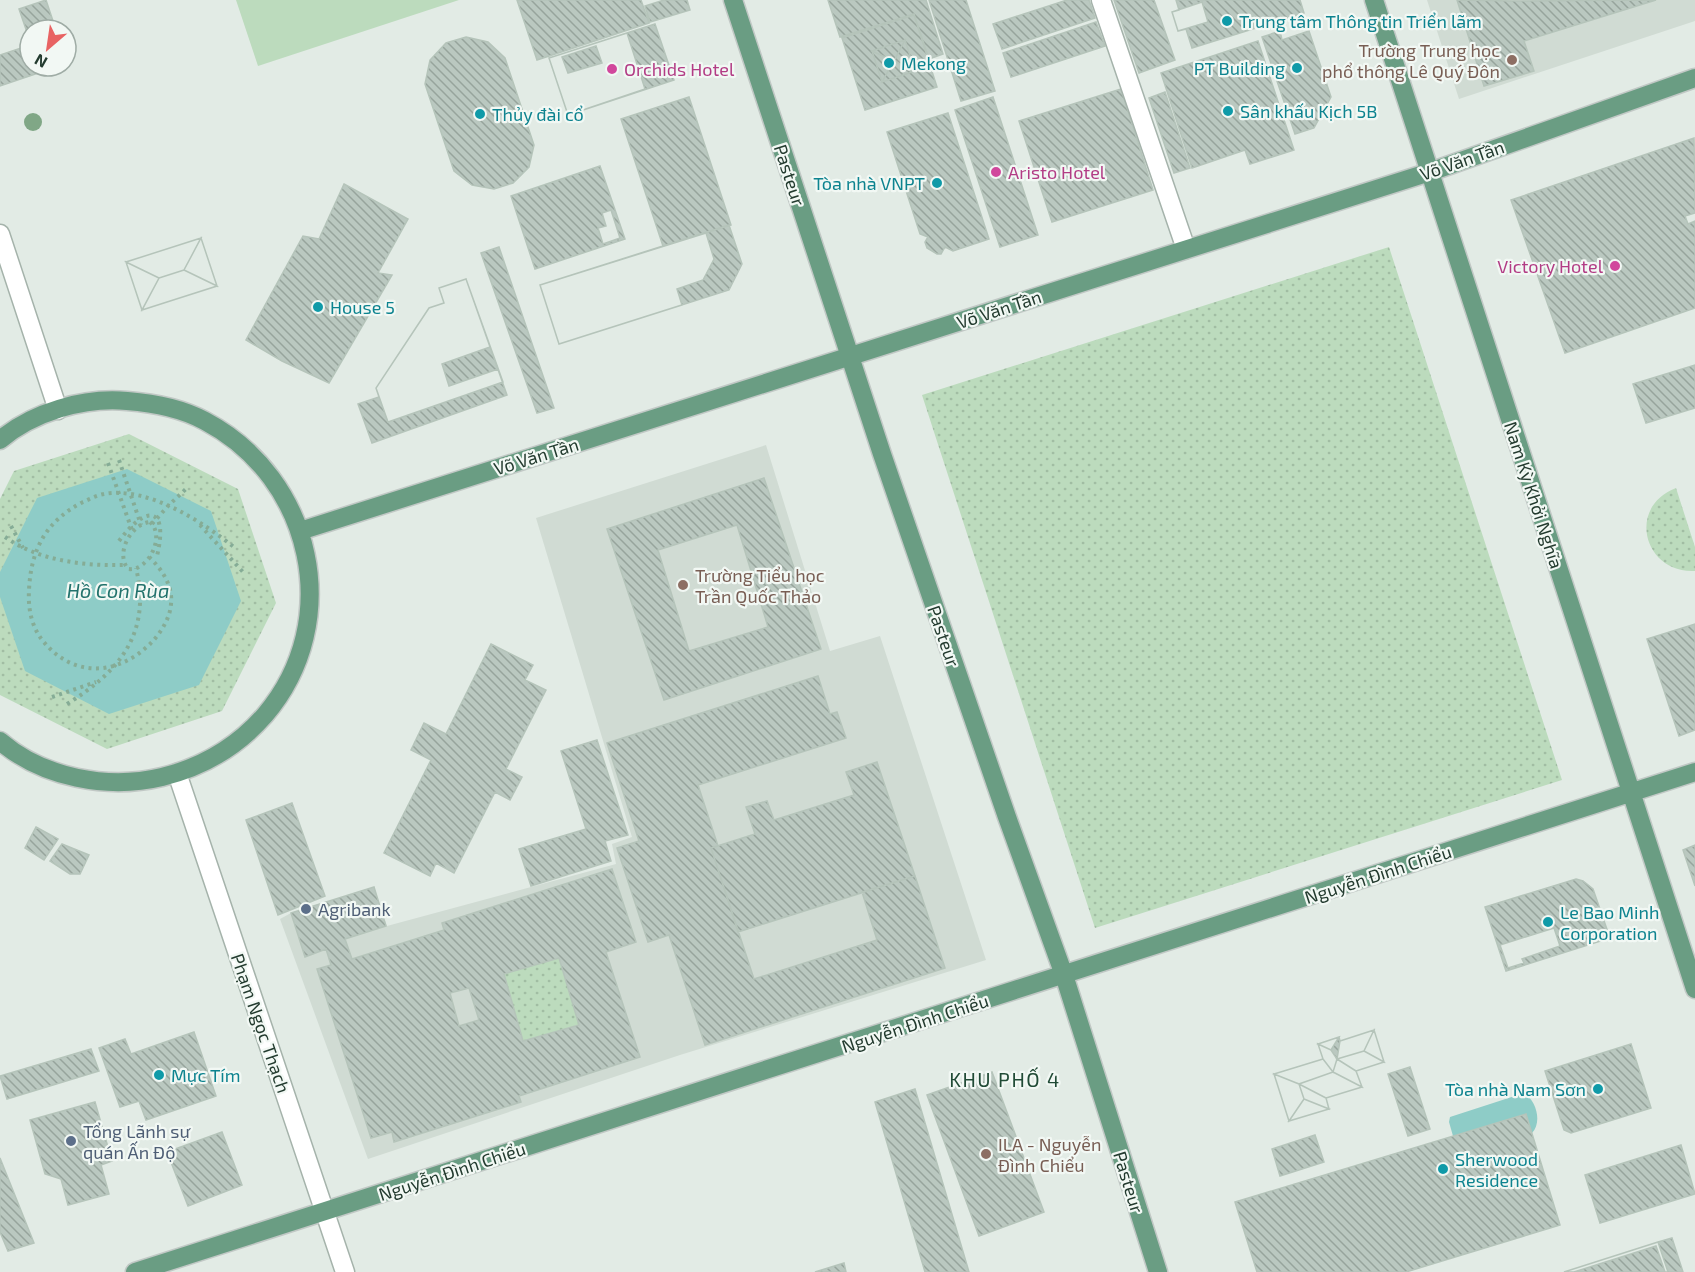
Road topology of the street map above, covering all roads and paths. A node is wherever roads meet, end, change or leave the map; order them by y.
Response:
1 (733, 0) edge
2 (1101, 0) edge
3 (1374, 0) edge
4 (1695, 78) edge
5 (1430, 172) junction
6 (0, 234) edge
7 (1186, 249) junction
8 (7, 277) edge
9 (850, 357) junction
10 (58, 410) junction
11 (0, 440) edge
12 (118, 460) dead end
13 (108, 463) dead end
14 (188, 487) dead end
15 (130, 494) junction
16 (168, 506) junction
17 (157, 518) junction
18 (139, 519) junction
19 (196, 520) junction
20 (152, 524) junction
21 (141, 525) junction
22 (11, 526) dead end
23 (132, 530) dead end
24 (300, 531) junction
25 (5, 537) dead end
26 (119, 541) dead end
27 (235, 548) dead end
28 (24, 549) junction
29 (35, 553) junction
30 (157, 556) dead end
31 (149, 557) junction
32 (124, 565) junction
33 (136, 568) junction
34 (243, 572) dead end
35 (114, 666) junction
36 (100, 681) junction
37 (52, 697) dead end
38 (67, 704) dead end
39 (0, 741) edge
40 (1695, 772) edge
41 (177, 773) junction
42 (1631, 793) junction
43 (1064, 975) junction
44 (1695, 989) edge
45 (325, 1212) junction
46 (135, 1272) edge
47 (345, 1272) edge
48 (1158, 1272) edge

1 - 9 main road, Pasteur
2 - 7 street
3 - 5 main road, Nam Kỳ Khởi Nghĩa
4 - 5 main road, Võ Văn Tần
5 - 7 main road, Võ Văn Tần
5 - 42 main road, Nam Kỳ Khởi Nghĩa
6 - 8 street
7 - 9 main road, Võ Văn Tần
8 - 10 street
9 - 24 main road, Võ Văn Tần
9 - 43 main road, Pasteur
10 - 11 main road
10 - 24 main road
12 - 15 path
13 - 23 path, bridge
14 - 16 path
15 - 16 path
15 - 18 path
15 - 29 path
16 - 17 path
16 - 19 path
17 - 18 path
17 - 20 path
17 - 30 path
18 - 21 path
18 - 26 path
19 - 27 path
19 - 34 path
20 - 21 path
20 - 31 path
21 - 32 path
22 - 28 path
24 - 41 main road
25 - 28 path
28 - 29 path
29 - 32 path
29 - 35 path
31 - 33 path
31 - 35 path
32 - 33 path
33 - 35 path
35 - 36 path
36 - 37 path
36 - 38 path
39 - 41 main road
40 - 42 main road, Nguyễn Đình Chiểu
41 - 45 street, Phạm Ngọc Thạch
42 - 43 main road, Nguyễn Đình Chiểu
42 - 44 main road, Nam Kỳ Khởi Nghĩa
43 - 45 main road, Nguyễn Đình Chiểu
43 - 48 main road, Pasteur
45 - 46 main road, Nguyễn Đình Chiểu
45 - 47 street, Phạm Ngọc Thạch

